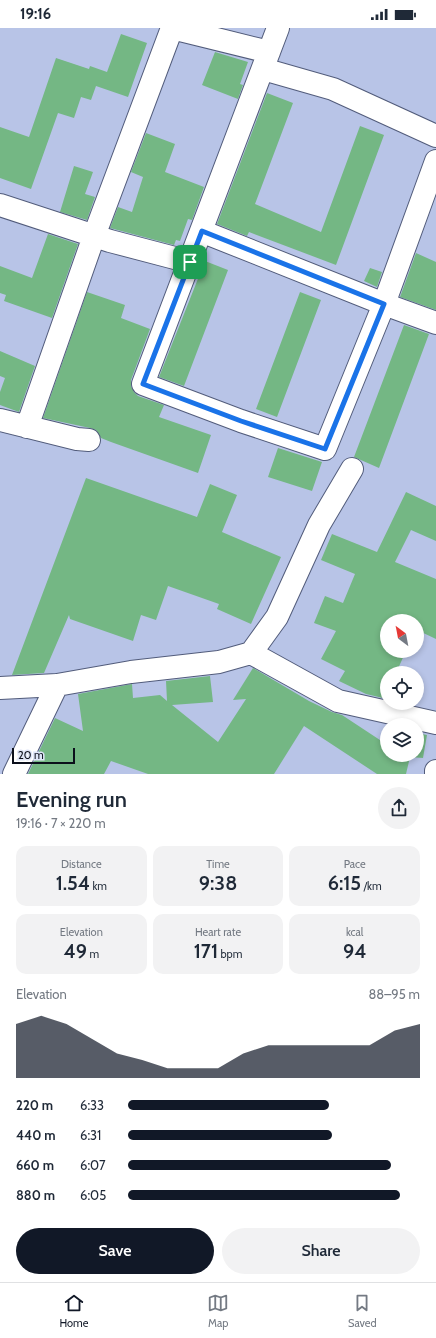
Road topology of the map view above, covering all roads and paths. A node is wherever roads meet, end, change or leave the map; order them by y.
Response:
1 (172, 28) edge
2 (278, 28) edge
3 (266, 60) junction
4 (436, 136) edge
5 (436, 161) edge
6 (0, 205) edge
7 (202, 231) junction
8 (94, 236) junction
9 (190, 262) junction
10 (384, 304) junction
11 (436, 323) edge
12 (0, 420) edge
13 (27, 427) junction
14 (89, 440) dead end
15 (352, 468) dead end
16 (251, 653) junction
17 (56, 685) junction
18 (0, 688) edge
19 (436, 723) edge
20 (14, 774) edge

1 - 3 street
1 - 8 street
2 - 3 street
3 - 4 street
3 - 7 street
5 - 10 street
6 - 8 street
7 - 9 street
7 - 10 street
8 - 9 street
8 - 13 street
9 - 10 street
10 - 11 street
12 - 13 street
13 - 14 street
15 - 16 street
16 - 17 street
16 - 19 street
17 - 18 street
17 - 20 street

